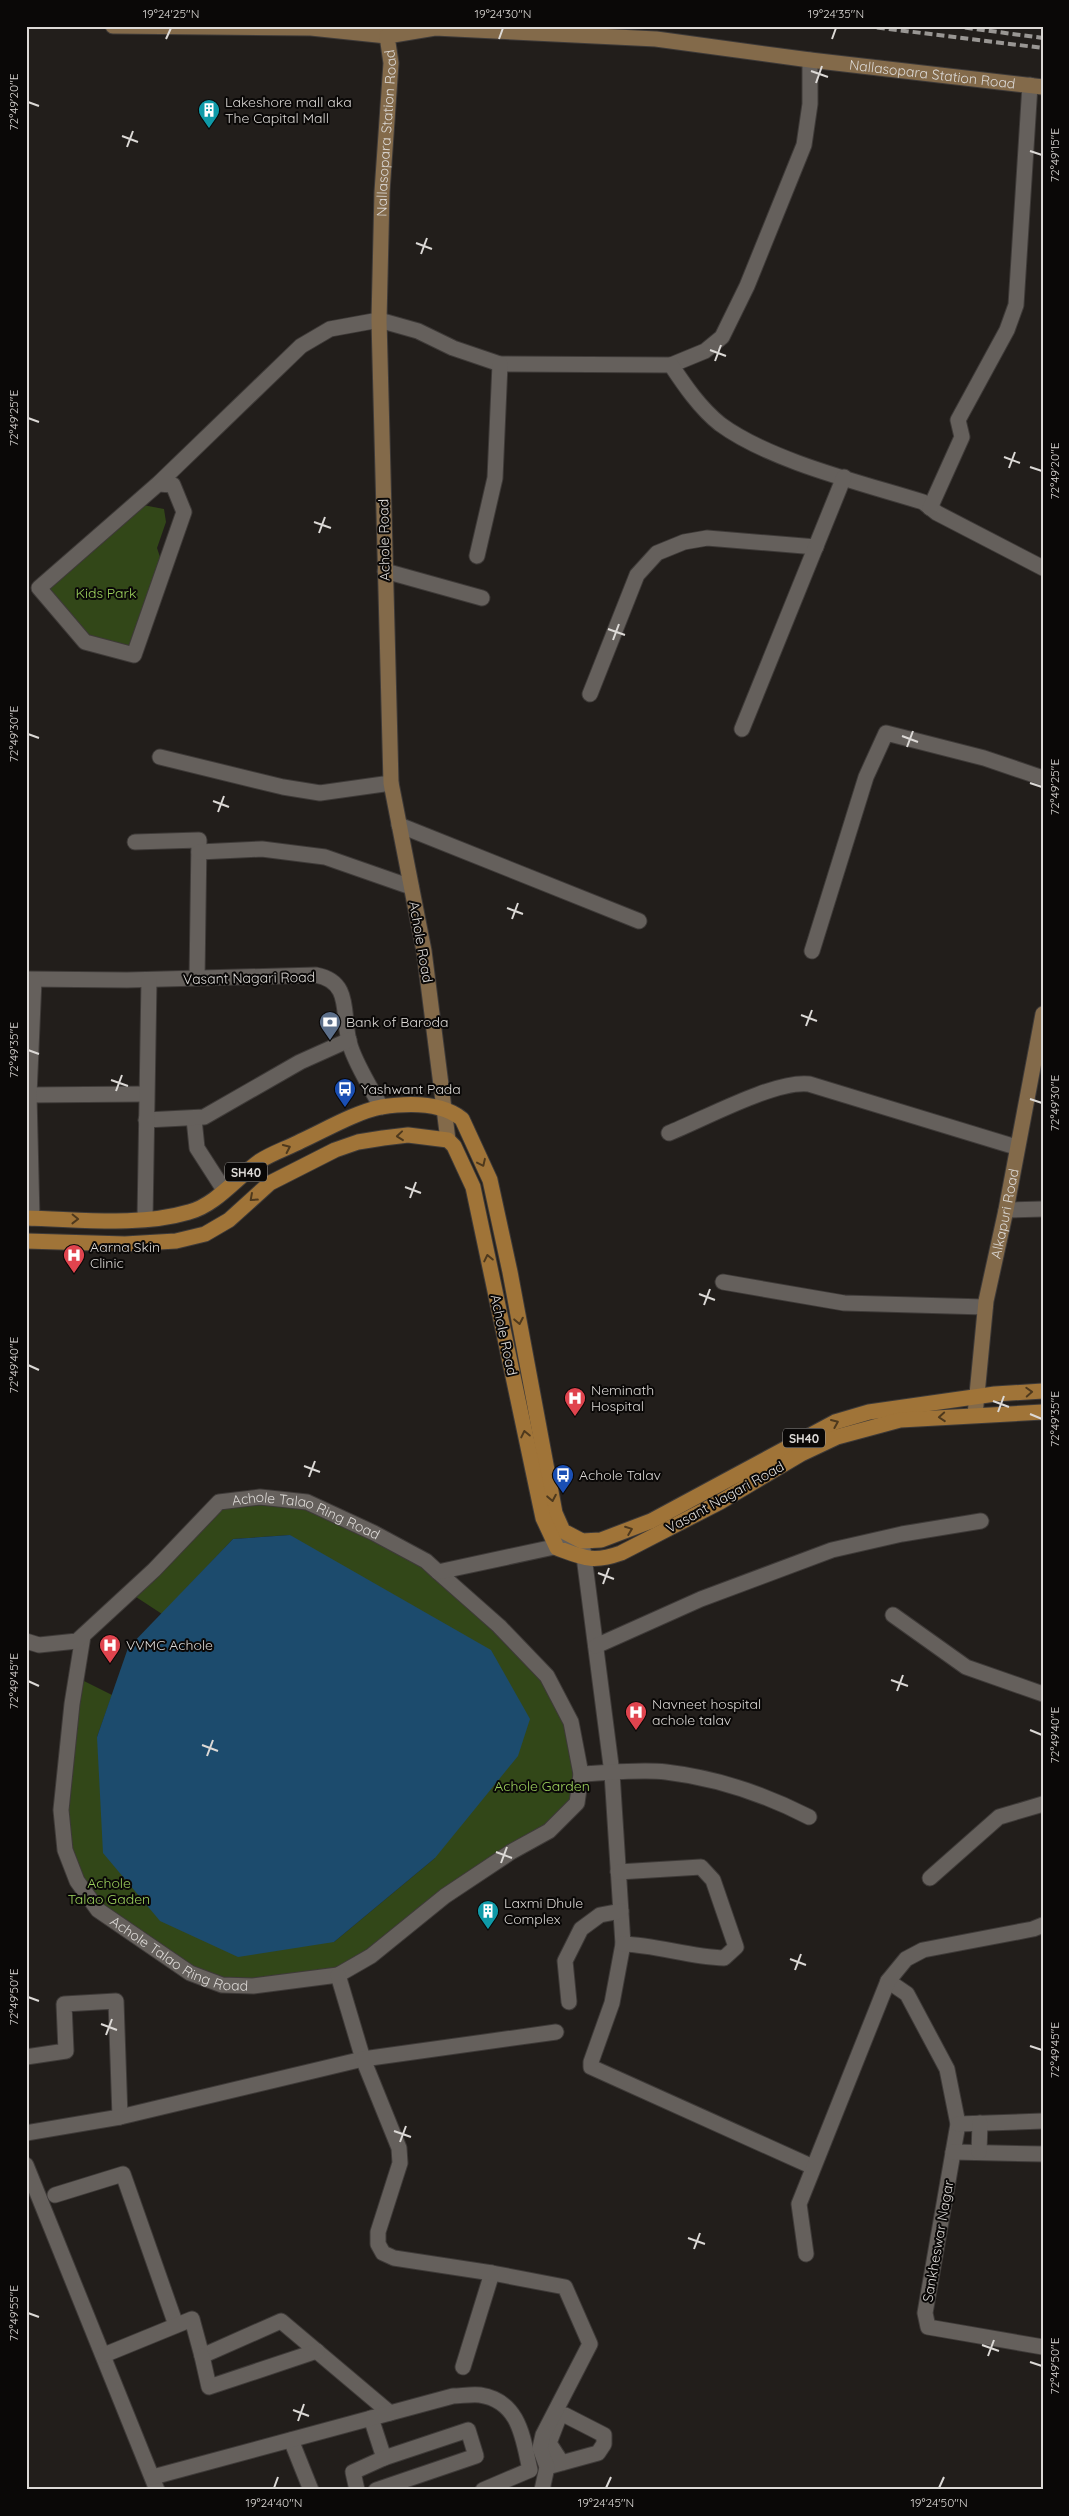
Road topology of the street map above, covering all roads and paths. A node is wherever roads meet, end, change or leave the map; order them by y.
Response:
1 (113, 26) edge
2 (387, 36) junction
3 (810, 60) junction
4 (1036, 86) edge
5 (380, 320) junction
6 (500, 364) junction
7 (672, 365) junction
8 (844, 477) junction
9 (158, 484) junction
10 (930, 508) junction
11 (816, 547) junction
12 (477, 556) dead end
13 (1043, 568) edge
14 (385, 571) junction
15 (482, 598) dead end
16 (590, 694) dead end
17 (742, 729) dead end
18 (160, 757) dead end
19 (1043, 778) edge
20 (391, 783) junction
21 (399, 825) junction
22 (135, 842) dead end
23 (199, 852) junction
24 (411, 887) junction
25 (639, 921) dead end
26 (812, 951) dead end
27 (197, 978) junction
28 (30, 980) edge
29 (149, 980) junction
30 (1043, 1014) edge
31 (349, 1040) junction
32 (146, 1094) junction
33 (28, 1095) edge
34 (381, 1108) junction
35 (444, 1108) junction
36 (194, 1119) junction
37 (146, 1120) junction
38 (669, 1133) dead end
39 (448, 1140) junction
40 (1016, 1147) junction
41 (224, 1190) junction
42 (1043, 1209) edge
43 (1006, 1210) junction
44 (29, 1218) edge
45 (145, 1219) junction
46 (26, 1241) edge
47 (723, 1282) dead end
48 (985, 1306) junction
49 (1043, 1391) edge
50 (976, 1397) junction
51 (1043, 1412) edge
52 (975, 1415) junction
53 (981, 1520) dead end
54 (582, 1541) junction
55 (557, 1548) junction
56 (584, 1558) junction
57 (438, 1572) junction
58 (893, 1615) dead end
59 (83, 1636) junction
60 (26, 1641) edge
61 (596, 1646) junction
62 (1043, 1694) edge
63 (612, 1773) junction
64 (581, 1774) junction
65 (1043, 1804) edge
66 (809, 1817) dead end
67 (618, 1872) junction
68 (930, 1878) dead end
69 (621, 1911) junction
70 (1043, 1925) edge
71 (623, 1944) junction
72 (338, 1975) junction
73 (888, 1981) junction
74 (569, 2002) dead end
75 (556, 2032) dead end
76 (26, 2057) edge
77 (363, 2059) junction
78 (120, 2117) junction
79 (1043, 2121) edge
80 (980, 2123) junction
81 (958, 2124) junction
82 (26, 2133) edge
83 (954, 2152) junction
84 (979, 2152) junction
85 (1043, 2154) edge
86 (26, 2165) edge
87 (814, 2167) junction
88 (55, 2195) dead end
89 (806, 2254) dead end
90 (492, 2273) junction
91 (176, 2326) junction
92 (1043, 2347) edge
93 (317, 2351) junction
94 (104, 2355) junction
95 (202, 2356) junction
96 (463, 2367) dead end
97 (390, 2413) junction
98 (371, 2418) junction
99 (291, 2440) junction
100 (384, 2458) junction
101 (562, 2463) dead end
102 (546, 2467) junction
103 (156, 2484) edge
104 (311, 2490) edge
105 (357, 2490) edge
106 (376, 2490) edge
107 (483, 2490) edge
108 (542, 2490) edge

1 - 2 street
2 - 3 street, Nallasopara Station Road
2 - 5 street, Nallasopara Station Road
3 - 4 street, Nallasopara Station Road
3 - 7 street
4 - 10 street
5 - 6 street
5 - 9 street
5 - 14 street, Achole Road
6 - 7 street
6 - 12 street
7 - 8 street
8 - 10 street
8 - 11 street
9 - 9 street
10 - 13 street
11 - 16 street
11 - 17 street
14 - 15 street
14 - 20 street, Achole Road
18 - 20 street
19 - 26 street
20 - 21 street, Achole Road
21 - 24 street, Achole Road
21 - 25 street
22 - 23 street
23 - 24 street
23 - 27 street
24 - 35 street, Achole Road
27 - 29 street, Vasant Nagari Road
27 - 31 street, Vasant Nagari Road
28 - 29 street, Vasant Nagari Road
28 - 33 street
29 - 32 street
30 - 40 street, Alkapuri Road
31 - 34 street, Vasant Nagari Road
31 - 36 street
32 - 33 street
32 - 37 street
33 - 44 street
34 - 35 main road, SH40
41 -> 34 main road, SH40
35 - 39 street, Achole Road
35 -> 54 main road, Achole Road / SH40
36 - 37 street
36 - 41 street
37 - 45 street
38 - 40 street
39 -> 46 main road, SH40
55 -> 39 main road, Achole Road
40 - 43 street, Alkapuri Road
41 - 45 main road, SH40
42 - 43 street
43 - 48 street, Alkapuri Road
44 -> 45 main road, SH40
47 - 48 street
48 - 50 street, Alkapuri Road
50 -> 49 main road, Vasant Nagari Road / SH40
50 - 52 street, Alkapuri Road
54 -> 50 main road, Vasant Nagari Road / SH40
51 - 52 main road, Vasant Nagari Road / SH40
52 -> 56 main road, Vasant Nagari Road / SH40
53 - 61 street
54 - 55 street
54 - 56 street
55 - 56 main road, Vasant Nagari Road / SH40
55 - 57 street
56 - 61 street
57 - 59 street, Achole Talao Ring Road
57 - 64 street, Achole Talao Ring Road
58 - 62 street
59 - 60 street
59 - 72 street, Achole Talao Ring Road
61 - 63 street
63 - 64 street
63 - 66 street
63 - 67 street
64 - 72 street, Achole Talao Ring Road
65 - 68 street
67 - 69 street
67 - 71 street
69 - 71 street
69 - 74 street
70 - 73 street
71 - 87 street
72 - 77 street
73 - 81 street, Sankheswar Nagar
73 - 87 street
75 - 77 street
76 - 78 street
77 - 78 street
77 - 90 street
78 - 82 street
79 - 80 street
80 - 81 street
80 - 84 street
81 - 83 street, Sankheswar Nagar
83 - 84 street
83 - 92 street, Sankheswar Nagar
84 - 85 street
86 - 94 street
87 - 89 street
88 - 91 street
90 - 96 street
90 - 102 street
91 - 94 street
91 - 95 street
93 - 95 street
93 - 95 street
93 - 97 street
94 - 103 street
97 - 98 street
97 - 107 street
98 - 99 street
98 - 100 street
99 - 103 street
99 - 104 street
100 - 105 street
100 - 106 street
101 - 102 street
102 - 108 street

